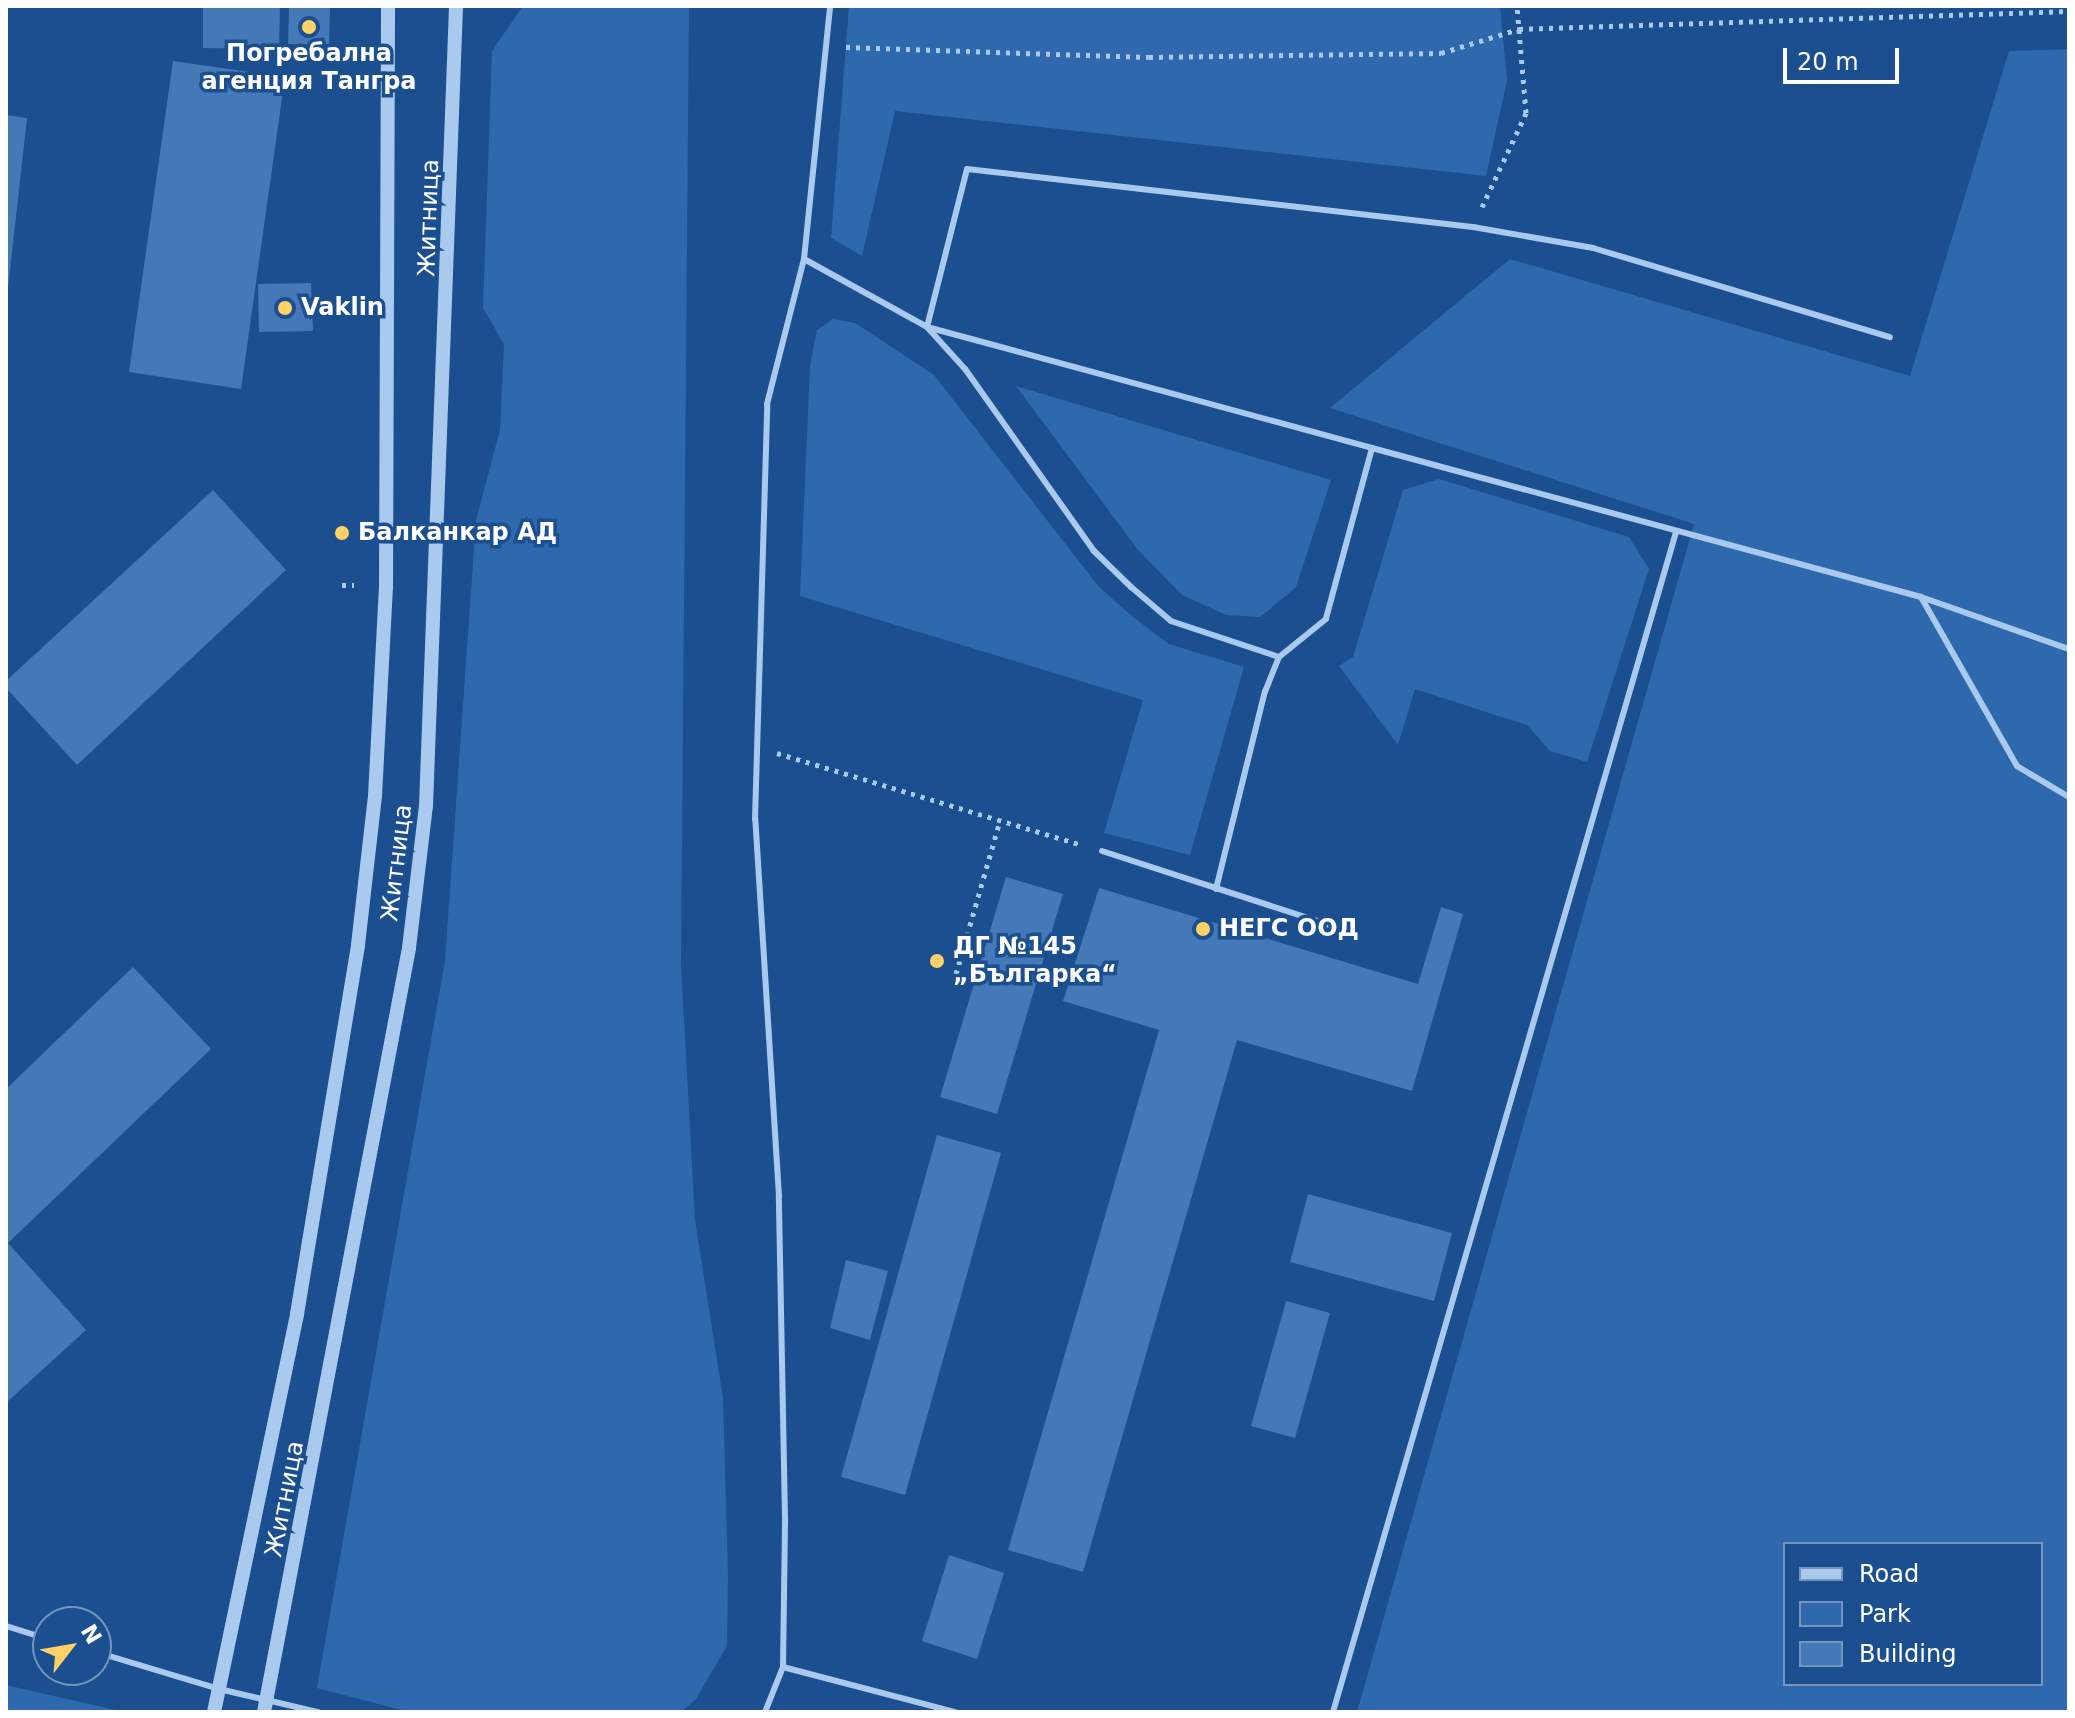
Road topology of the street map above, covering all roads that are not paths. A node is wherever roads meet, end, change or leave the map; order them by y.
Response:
1 (388, 6) edge
2 (456, 6) edge
3 (830, 6) edge
4 (804, 259) junction
5 (927, 327) junction
6 (1890, 337) dead end
7 (1372, 448) junction
8 (1676, 532) junction
9 (1921, 597) junction
10 (2069, 649) edge
11 (1279, 657) junction
12 (2069, 797) edge
13 (1102, 851) road end
14 (1216, 889) junction
15 (1333, 926) dead end
16 (6, 1626) edge
17 (32, 1634) edge
18 (112, 1657) edge
19 (783, 1667) junction
20 (219, 1689) junction
21 (265, 1707) edge
22 (214, 1712) edge
23 (318, 1712) edge
24 (765, 1712) edge
25 (955, 1712) edge
26 (1333, 1712) edge

1 - 20 street, Житница
2 - 21 street, Житница
3 - 4 lane
4 - 5 lane
4 - 19 lane
5 - 6 lane
5 - 7 lane
5 - 11 lane
7 - 8 lane
7 - 11 lane
8 - 9 lane
8 - 26 lane
9 - 10 lane
9 - 12 lane
11 - 14 lane
13 - 14 lane
14 - 15 lane
16 - 17 lane
18 - 20 lane
19 - 24 lane
19 - 25 lane
20 - 21 lane
20 - 22 street, Житница
21 - 23 lane

